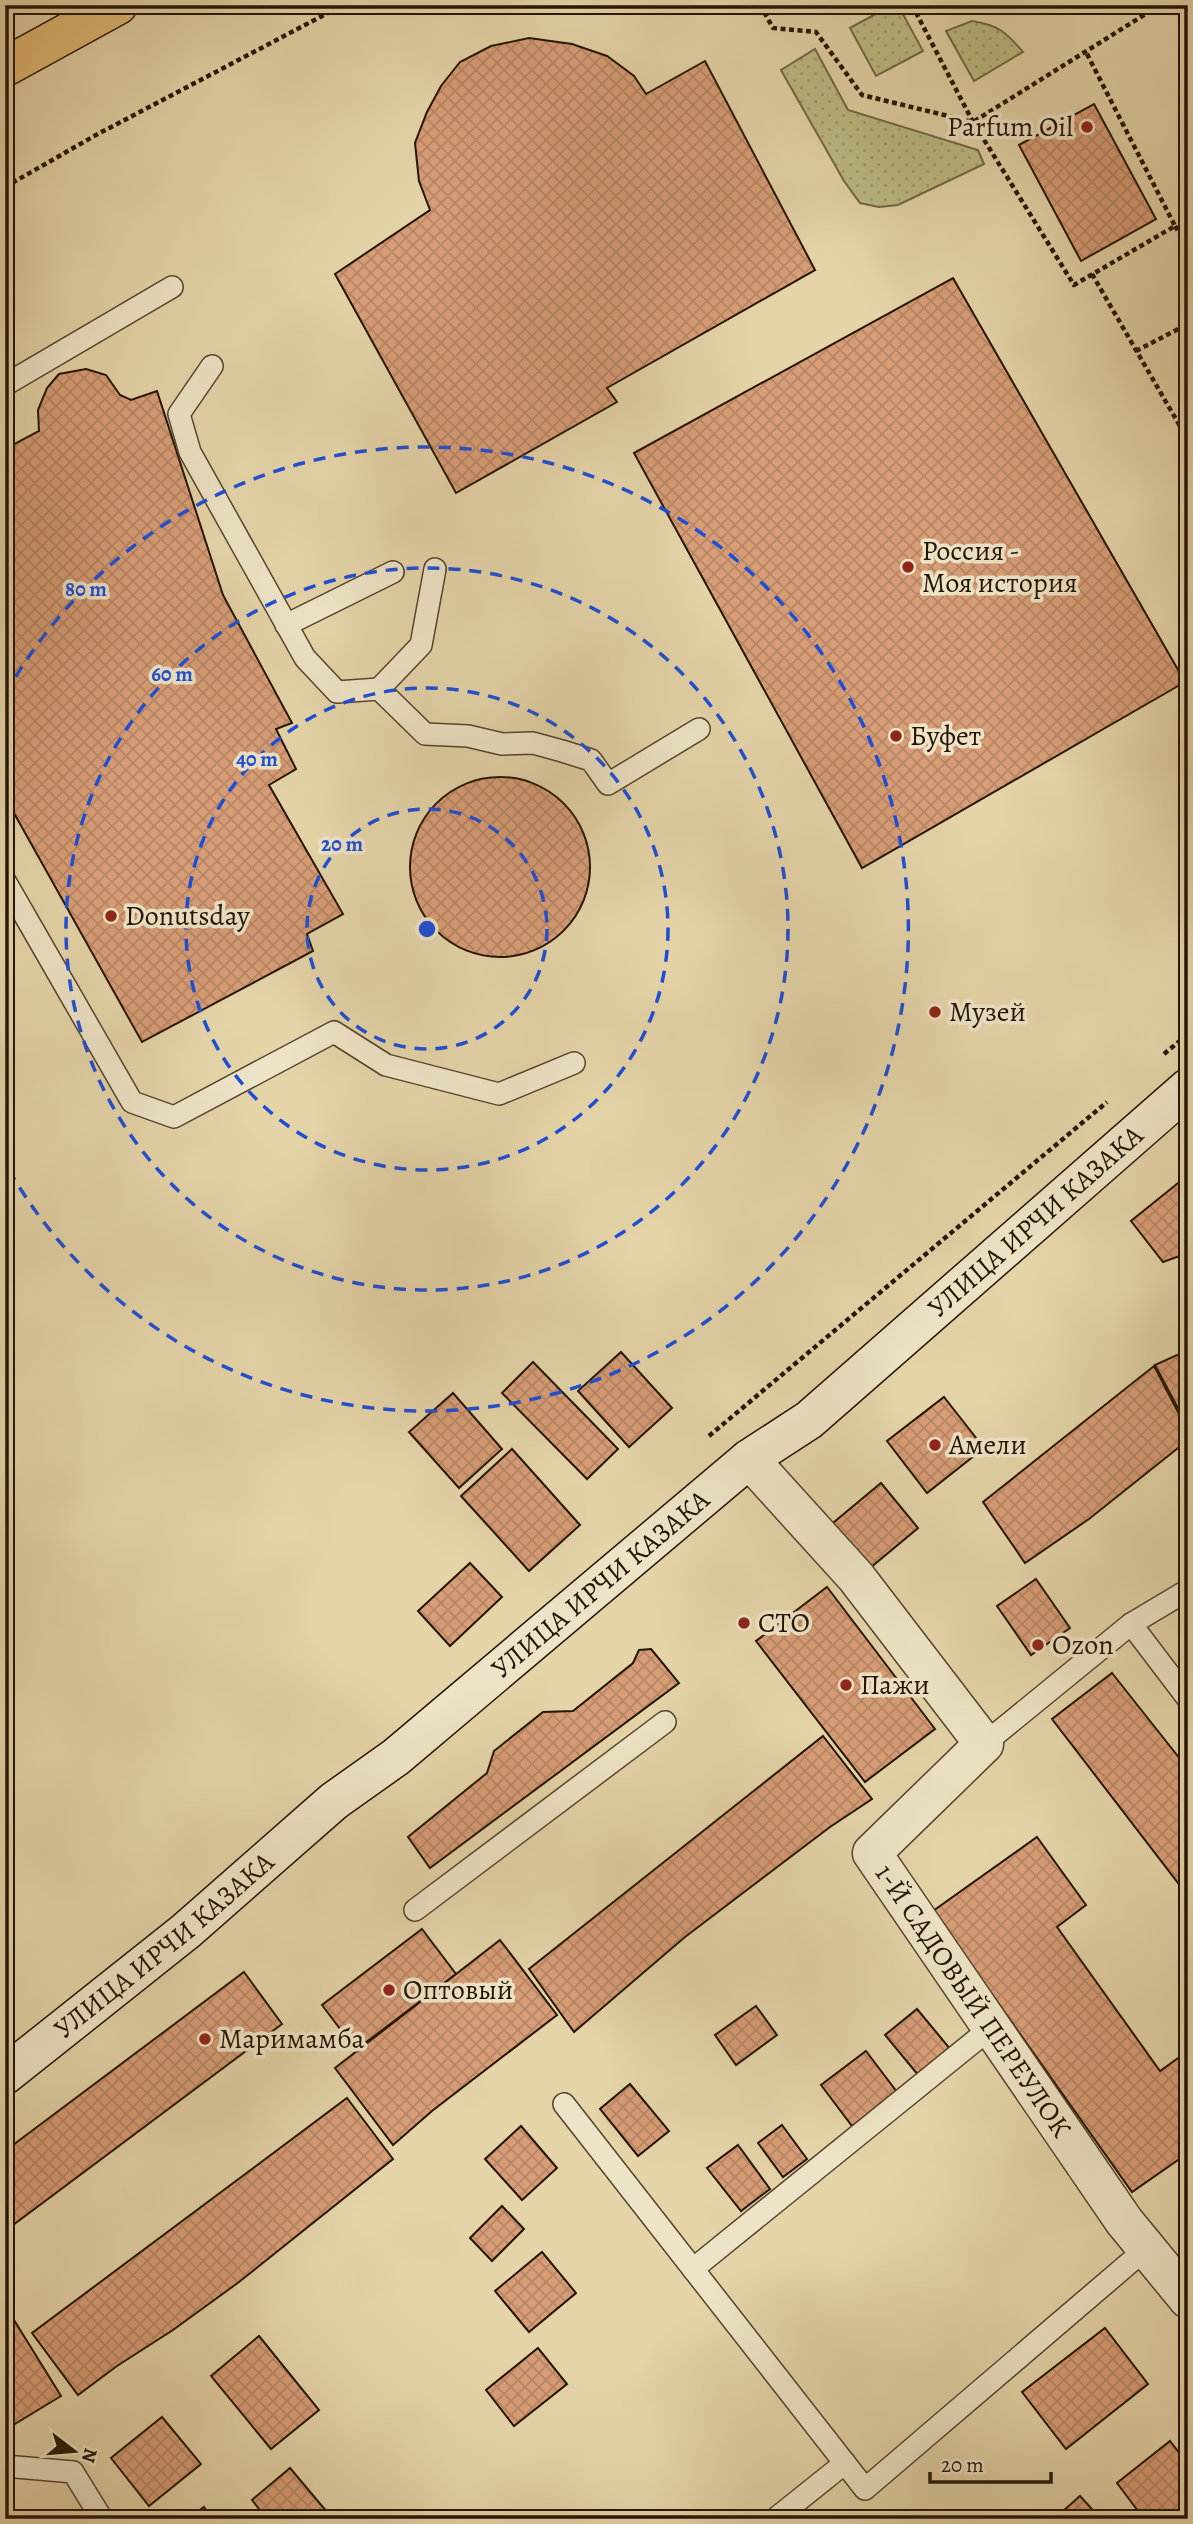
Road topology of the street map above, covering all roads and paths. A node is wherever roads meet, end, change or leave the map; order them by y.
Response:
1 (118, 5) edge
2 (343, 5) edge
3 (760, 5) edge
4 (912, 5) edge
5 (1160, 5) edge
6 (1178, 5) edge
7 (1188, 18) edge
8 (1086, 52) junction
9 (5, 67) edge
10 (973, 122) junction
11 (5, 187) edge
12 (1175, 226) junction
13 (1188, 247) edge
14 (1092, 274) junction
15 (172, 287) dead end
16 (1188, 324) edge
17 (1136, 351) junction
18 (212, 366) dead end
19 (5, 385) edge
20 (1188, 419) edge
21 (1178, 424) junction
22 (1188, 440) edge
23 (435, 569) dead end
24 (393, 572) dead end
25 (286, 625) junction
26 (379, 689) junction
27 (699, 729) dead end
28 (5, 881) edge
29 (1188, 1034) edge
30 (1163, 1055) dead end
31 (574, 1063) dead end
32 (1188, 1088) edge
33 (1110, 1099) dead end
34 (707, 1438) dead end
35 (749, 1459) junction
36 (1188, 1590) edge
37 (1131, 1624) junction
38 (1188, 1699) edge
39 (665, 1722) dead end
40 (984, 1744) junction
41 (415, 1910) dead end
42 (992, 2028) junction
43 (5, 2075) edge
44 (564, 2104) dead end
45 (1148, 2248) junction
46 (693, 2269) junction
47 (1188, 2299) edge
48 (845, 2463) junction
49 (5, 2466) edge
50 (102, 2519) edge
51 (775, 2519) edge

1 - 9 main road
2 - 11 path
3 - 10 path
4 - 10 path
5 - 8 path
6 - 7 path
8 - 10 path
8 - 12 path
10 - 14 path
12 - 13 path
12 - 14 path
14 - 17 path
15 - 19 lane
16 - 17 path
17 - 21 path
18 - 25 lane
20 - 21 path
21 - 22 path
23 - 26 lane
24 - 25 lane
25 - 26 lane
26 - 27 lane
28 - 31 lane
29 - 30 path
32 - 35 main road, УЛИЦА ИРЧИ КАЗАКА
33 - 34 path
35 - 40 main road
35 - 43 main road, УЛИЦА ИРЧИ КАЗАКА
36 - 37 lane
37 - 38 lane
37 - 40 lane
39 - 41 lane
40 - 42 main road, 1-Й САДОВЫЙ ПЕРЕУЛОК
42 - 45 main road, 1-Й САДОВЫЙ ПЕРЕУЛОК
42 - 46 lane
44 - 46 lane
45 - 47 main road, 1-Й САДОВЫЙ ПЕРЕУЛОК
45 - 48 lane
46 - 48 lane
48 - 51 lane
49 - 50 lane

